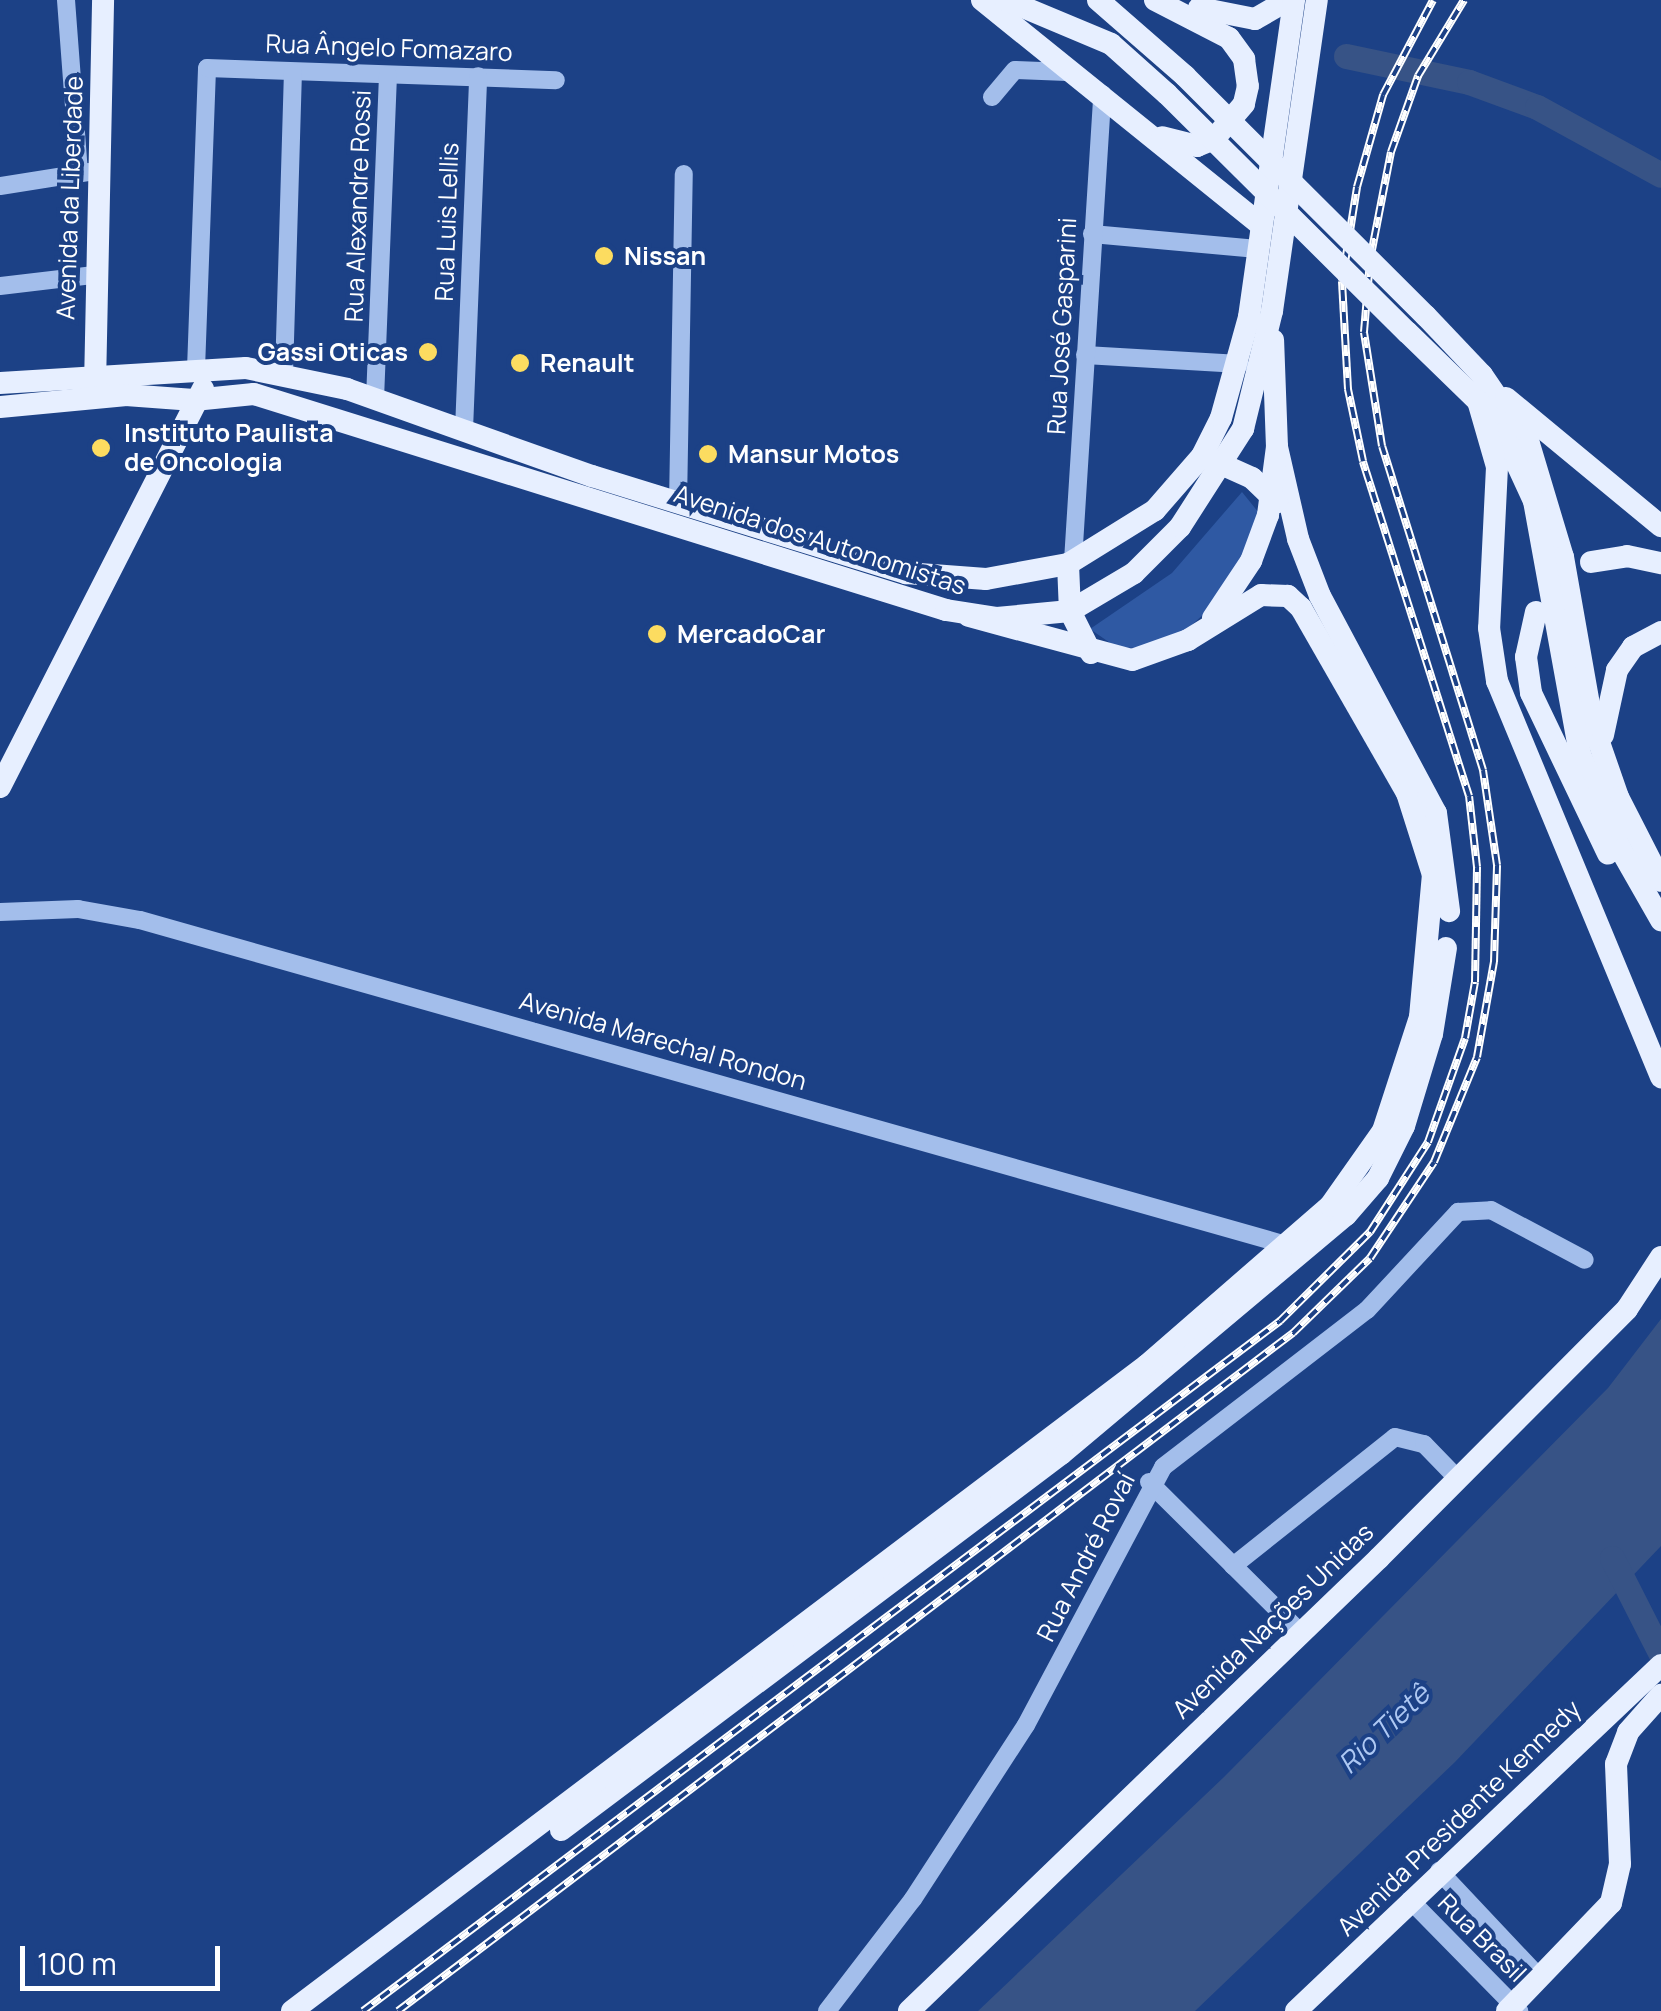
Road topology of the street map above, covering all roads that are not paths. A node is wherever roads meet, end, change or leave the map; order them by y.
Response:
1 (66, 0) edge
2 (104, 0) edge
3 (982, 0) edge
4 (1006, 0) edge
5 (1098, 0) edge
6 (1291, 0) edge
7 (1316, 0) edge
8 (1160, 2) edge
9 (293, 72) junction
10 (388, 75) junction
11 (478, 76) junction
12 (1081, 76) junction
13 (556, 80) dead end
14 (1102, 94) junction
15 (992, 96) dead end
16 (1145, 128) junction
17 (89, 172) junction
18 (684, 174) dead end
19 (0, 186) edge
20 (1260, 224) junction
21 (1092, 234) junction
22 (1257, 249) junction
23 (94, 275) junction
24 (0, 286) edge
25 (1272, 311) junction
26 (1085, 354) junction
27 (1240, 364) junction
28 (246, 368) junction
29 (196, 369) junction
30 (284, 374) junction
31 (0, 383) edge
32 (95, 385) junction
33 (1487, 397) junction
34 (374, 399) junction
35 (194, 400) junction
36 (0, 407) edge
37 (464, 430) junction
38 (1277, 447) junction
39 (1202, 456) junction
40 (1226, 464) junction
41 (1272, 495) junction
42 (678, 504) junction
43 (1661, 526) edge
44 (1298, 539) junction
45 (1591, 562) dead end
46 (1071, 563) junction
47 (1661, 563) edge
48 (1070, 612) junction
49 (1536, 612) dead end
50 (969, 616) junction
51 (1202, 632) junction
52 (1661, 632) edge
53 (1091, 652) junction
54 (1602, 753) junction
55 (0, 787) edge
56 (1661, 881) edge
57 (0, 912) edge
58 (1661, 920) edge
59 (1661, 930) edge
60 (1660, 1072) edge
61 (1297, 1248) junction
62 (1661, 1257) edge
63 (1585, 1260) dead end
64 (1456, 1478) junction
65 (1149, 1482) junction
66 (1233, 1566) junction
67 (1301, 1633) junction
68 (1654, 1686) edge
69 (1440, 1871) junction
70 (1410, 1900) junction
71 (1540, 1978) junction
72 (1513, 2009) edge
73 (292, 2011) edge
74 (318, 2011) edge
75 (827, 2011) edge
76 (909, 2011) edge
77 (1296, 2011) edge

1 - 17 street
2 - 17 main road, Avenida da Liberdade
3 - 12 main road
4 - 33 main road, bridge
5 - 33 main road, bridge
6 - 8 main road
6 - 20 main road, Avenida dos Autonomistas
7 - 25 main road, Avenida dos Autonomistas
8 - 16 main road
9 - 10 street, Rua Ângelo Fomazaro
9 - 29 street, Rua Ângelo Fomazaro
9 - 30 street
10 - 11 street, Rua Ângelo Fomazaro
10 - 34 street, Rua Alexandre Rossi
11 - 13 street, Rua Ângelo Fomazaro
11 - 37 street, Rua Luis Lellis
12 - 14 main road
12 - 15 street
14 - 16 main road
14 - 21 street, Rua José Gasparini
16 - 20 main road
17 - 19 street
17 - 23 main road, Avenida da Liberdade
18 - 42 street
20 - 22 main road, Avenida dos Autonomistas
21 - 22 street
21 - 26 street, Rua José Gasparini
22 - 27 main road, Avenida dos Autonomistas
23 - 24 street
23 - 32 main road, Avenida da Liberdade
25 - 38 main road
25 - 40 main road, Avenida dos Autonomistas
26 - 27 street
26 - 46 street, Rua José Gasparini
27 - 39 main road, Avenida dos Autonomistas
28 - 29 main road, Avenida dos Autonomistas
28 - 30 main road, Avenida dos Autonomistas
28 - 35 main road
29 - 32 main road, Avenida dos Autonomistas
30 - 34 main road, Avenida dos Autonomistas
31 - 32 main road, Avenida dos Autonomistas
32 - 35 main road, Avenida dos Autonomistas
32 - 36 main road, Avenida dos Autonomistas
33 - 43 main road
33 - 54 main road
33 - 58 main road
33 - 60 main road
34 - 37 main road, Avenida dos Autonomistas
35 - 50 main road, Avenida dos Autonomistas
35 - 55 main road
37 - 42 main road, Avenida dos Autonomistas
38 - 41 main road
38 - 44 main road
39 - 40 main road
39 - 46 main road, Avenida dos Autonomistas
40 - 41 main road
40 - 48 main road, Avenida dos Autonomistas
41 - 44 main road
41 - 51 main road
42 - 46 main road, Avenida dos Autonomistas
44 - 61 main road
45 - 47 main road
46 - 48 main road
48 - 50 main road, Avenida dos Autonomistas
48 - 53 main road
49 - 59 main road
50 - 53 main road
51 - 53 main road
51 - 61 main road
52 - 54 main road
54 - 56 main road
57 - 61 street, Avenida Marechal Rondon
61 - 73 main road
61 - 74 main road
62 - 64 main road, Avenida Nações Unidas
63 - 65 street, Rua André Rovaí
64 - 66 street
64 - 67 main road, Avenida Nações Unidas
65 - 66 street
65 - 75 street, Rua André Rovaí
66 - 67 street
67 - 76 main road, Avenida Nações Unidas
68 - 69 main road, Avenida Presidente Kennedy
68 - 71 main road
69 - 70 main road, Avenida Presidente Kennedy
69 - 71 street, Rua Brasil
70 - 72 street, Rua Brasil
70 - 77 main road, Avenida Presidente Kennedy
71 - 72 main road

